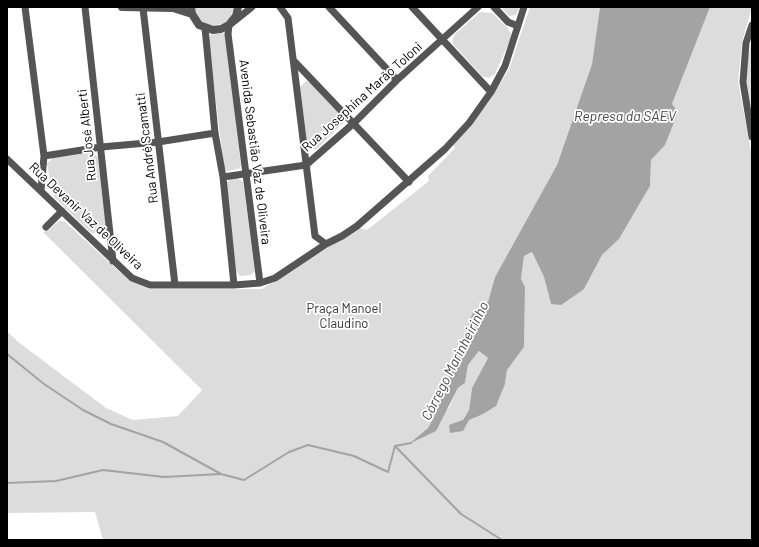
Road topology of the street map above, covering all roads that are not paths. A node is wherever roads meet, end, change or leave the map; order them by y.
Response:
1 (25, 7) edge
2 (85, 7) edge
3 (123, 7) edge
4 (238, 7) edge
5 (252, 7) edge
6 (280, 7) edge
7 (329, 7) edge
8 (412, 7) edge
9 (478, 7) edge
10 (494, 7) edge
11 (524, 7) edge
12 (143, 8) junction
13 (191, 11) edge
14 (230, 24) junction
15 (752, 25) edge
16 (518, 26) junction
17 (205, 28) junction
18 (442, 40) junction
19 (295, 62) junction
20 (397, 80) junction
21 (491, 92) junction
22 (354, 123) junction
23 (215, 133) junction
24 (752, 137) edge
25 (158, 142) junction
26 (101, 147) junction
27 (44, 156) junction
28 (7, 159) edge
29 (306, 164) junction
30 (245, 172) junction
31 (223, 177) junction
32 (409, 182) junction
33 (40, 190) junction
34 (62, 211) junction
35 (46, 227) dead end
36 (326, 244) junction
37 (113, 261) junction
38 (260, 283) junction
39 (175, 285) junction
40 (234, 285) junction

1 - 27 street
2 - 26 street, Rua José Alberti
3 - 12 street
4 - 14 street
5 - 14 street
6 - 19 street
7 - 20 street
8 - 18 street
9 - 18 street, Rua Josephina Marão Toloni
10 - 16 street
11 - 16 street, Rua Devanir Vaz de Oliveira
12 - 13 street
12 - 25 street, Rua André Scamatti
13 - 17 street
14 - 17 street
14 - 30 street, Avenida Sebastião Vaz de Oliveira
15 - 24 street
16 - 21 street, Rua Devanir Vaz de Oliveira
17 - 23 street
18 - 20 street, Rua Josephina Marão Toloni
18 - 21 street
19 - 22 street
19 - 29 street
20 - 22 street, Rua Josephina Marão Toloni
21 - 32 street, Rua Devanir Vaz de Oliveira
22 - 29 street, Rua Josephina Marão Toloni
22 - 32 street
23 - 25 street
23 - 31 street
25 - 26 street
25 - 39 street, Rua André Scamatti
26 - 27 street
26 - 37 street, Rua José Alberti
27 - 33 street
28 - 33 street, Rua Devanir Vaz de Oliveira
29 - 30 street, Rua Josephina Marão Toloni
29 - 36 street
30 - 31 street, Rua Josephina Marão Toloni
30 - 38 street, Avenida Sebastião Vaz de Oliveira
31 - 40 street
32 - 36 street, Rua Devanir Vaz de Oliveira
33 - 34 street, Rua Devanir Vaz de Oliveira
34 - 35 street
34 - 37 street, Rua Devanir Vaz de Oliveira
36 - 38 street, Rua Devanir Vaz de Oliveira
37 - 39 street, Rua Devanir Vaz de Oliveira
38 - 40 street, Rua Devanir Vaz de Oliveira
39 - 40 street, Rua Devanir Vaz de Oliveira

